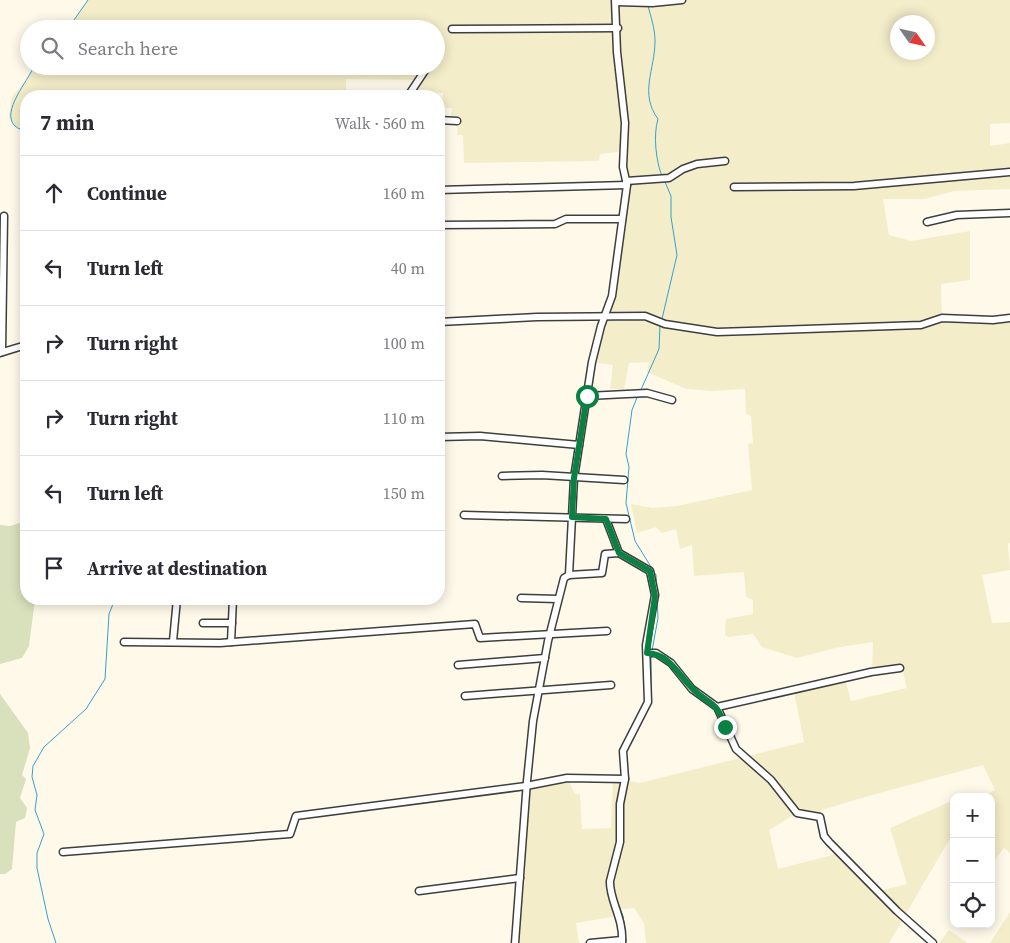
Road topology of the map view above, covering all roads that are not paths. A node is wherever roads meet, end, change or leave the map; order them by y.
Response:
1 (682, 0) edge
2 (615, 1) edge
3 (618, 28) junction
4 (452, 29) dead end
5 (422, 75) edge
6 (412, 90) edge
7 (445, 120) edge
8 (457, 121) dead end
9 (725, 161) dead end
10 (1010, 172) edge
11 (626, 183) junction
12 (734, 186) dead end
13 (445, 190) edge
14 (1010, 213) edge
15 (4, 216) dead end
16 (622, 218) junction
17 (927, 222) dead end
18 (445, 224) edge
19 (606, 316) junction
20 (1010, 318) edge
21 (445, 322) edge
22 (20, 347) edge
23 (1, 353) edge
24 (587, 396) junction
25 (672, 400) dead end
26 (445, 437) edge
27 (579, 445) junction
28 (502, 476) dead end
29 (574, 478) junction
30 (624, 480) dead end
31 (464, 515) dead end
32 (572, 517) junction
33 (606, 519) junction
34 (626, 519) dead end
35 (619, 553) junction
36 (569, 575) junction
37 (521, 598) dead end
38 (558, 599) junction
39 (176, 605) edge
40 (233, 605) edge
41 (203, 623) dead end
42 (232, 623) junction
43 (607, 631) dead end
44 (551, 634) junction
45 (173, 641) junction
46 (124, 642) dead end
47 (231, 642) junction
48 (647, 653) junction
49 (545, 658) junction
50 (458, 664) dead end
51 (900, 668) dead end
52 (611, 685) dead end
53 (540, 689) junction
54 (465, 696) dead end
55 (716, 707) junction
56 (625, 779) junction
57 (526, 786) junction
58 (64, 852) dead end
59 (520, 878) junction
60 (418, 891) dead end
61 (622, 942) edge
62 (515, 943) edge
63 (590, 943) edge
64 (933, 943) edge

1 - 2 street
2 - 3 street
3 - 4 street
3 - 11 street
5 - 6 street
7 - 8 street
9 - 11 street
10 - 12 street
11 - 13 street
11 - 16 street
14 - 17 street
15 - 23 street
16 - 18 street
16 - 19 street
19 - 20 street
19 - 21 street
19 - 24 street
22 - 23 street
24 - 25 street
24 - 27 street
26 - 27 street
27 - 29 street
28 - 29 street
29 - 30 street
29 - 32 street
31 - 32 street
32 - 33 street
32 - 36 street
33 - 34 street
33 - 35 street
35 - 36 street
35 - 48 street
36 - 38 street
37 - 38 street
38 - 44 street
39 - 45 street
40 - 42 street
41 - 42 street
42 - 47 street
43 - 44 street
44 - 47 street
44 - 49 street
45 - 46 street
45 - 47 street
48 - 55 street
48 - 56 street
49 - 50 street
49 - 53 street
51 - 55 street
52 - 53 street
53 - 54 street
53 - 57 street
55 - 64 street
56 - 57 street
56 - 61 street
57 - 58 street
57 - 59 street
59 - 60 street
59 - 62 street
61 - 63 street

